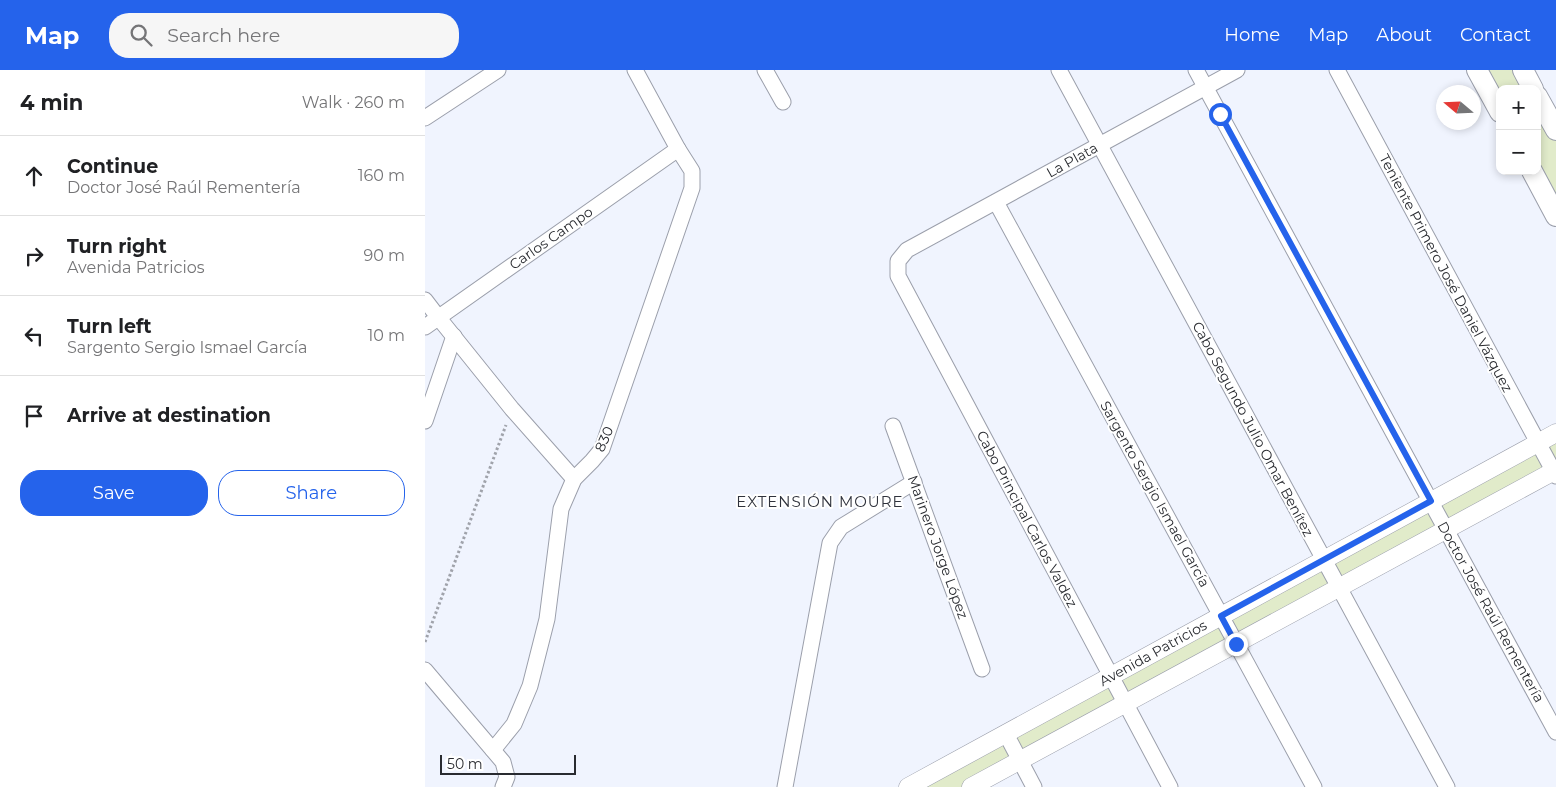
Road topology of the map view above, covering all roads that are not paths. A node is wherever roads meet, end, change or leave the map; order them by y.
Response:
1 (498, 70) edge
2 (635, 70) edge
3 (765, 70) edge
4 (1059, 70) edge
5 (1196, 70) edge
6 (1237, 70) edge
7 (1337, 70) edge
8 (1477, 70) edge
9 (1523, 70) edge
10 (1531, 85) edge
11 (1206, 87) junction
12 (783, 102) dead end
13 (1541, 103) edge
14 (1496, 105) edge
15 (425, 118) edge
16 (1556, 130) edge
17 (1099, 145) junction
18 (678, 149) junction
19 (1534, 175) edge
20 (996, 202) junction
21 (1556, 216) edge
22 (907, 250) joint
23 (425, 300) edge
24 (438, 317) junction
25 (425, 327) edge
26 (454, 336) junction
27 (425, 421) edge
28 (893, 426) dead end
29 (1556, 433) edge
30 (1538, 443) junction
31 (1555, 473) edge
32 (574, 479) junction
33 (914, 482) junction
34 (1431, 501) junction
35 (1446, 530) junction
36 (1324, 560) junction
37 (1339, 588) junction
38 (1221, 616) junction
39 (1236, 644) junction
40 (982, 669) dead end
41 (425, 670) edge
42 (1110, 677) junction
43 (1125, 704) junction
44 (1556, 732) edge
45 (1006, 734) junction
46 (493, 750) junction
47 (1020, 760) junction
48 (505, 782) edge
49 (785, 787) edge
50 (908, 787) edge
51 (971, 787) edge
52 (1034, 787) edge
53 (1170, 787) edge
54 (1314, 787) edge
55 (1447, 787) edge

1 - 15 street
2 - 18 street
3 - 12 street
4 - 17 street, Cabo Segundo Julio Omar Benítez
5 - 11 street, Doctor José Raúl Rementería
6 - 11 street, La Plata
7 - 30 street, Teniente Primero José Daniel Vázquez
8 - 14 main road
9 - 10 main road
11 - 17 street, La Plata
11 - 34 street, Doctor José Raúl Rementería
13 - 16 main road
17 - 20 street, La Plata
17 - 36 street, Cabo Segundo Julio Omar Benítez
18 - 24 street, Carlos Campo
18 - 32 street, 830
19 - 21 main road
20 - 22 street, La Plata
20 - 38 street, Sargento Sergio Ismael García
22 - 42 street, Cabo Principal Carlos Valdez
23 - 24 street
24 - 25 street, Carlos Campo
24 - 26 street
26 - 27 street
26 - 32 street
28 - 33 street, Marinero Jorge López
29 - 30 street, Avenida Patricios
30 - 31 street, Teniente Primero José Daniel Vázquez
30 - 34 street, Avenida Patricios
31 - 35 street
32 - 46 street, 830
33 - 40 street, Marinero Jorge López
33 - 49 street
34 - 35 street, Doctor José Raúl Rementería
34 - 36 street, Avenida Patricios
35 - 37 street
35 - 44 street, Doctor José Raúl Rementería
36 - 37 street, Cabo Segundo Julio Omar Benítez
36 - 38 street, Avenida Patricios
37 - 39 street
37 - 55 street, Cabo Segundo Julio Omar Benítez
38 - 39 street, Sargento Sergio Ismael García
38 - 42 street, Avenida Patricios
39 - 43 street
39 - 54 street, Sargento Sergio Ismael García
41 - 46 street
42 - 43 street, Cabo Principal Carlos Valdez
42 - 45 street, Avenida Patricios
43 - 47 street
43 - 53 street, Cabo Principal Carlos Valdez
45 - 47 street
45 - 50 street, Avenida Patricios
46 - 48 street
47 - 51 street
47 - 52 street

